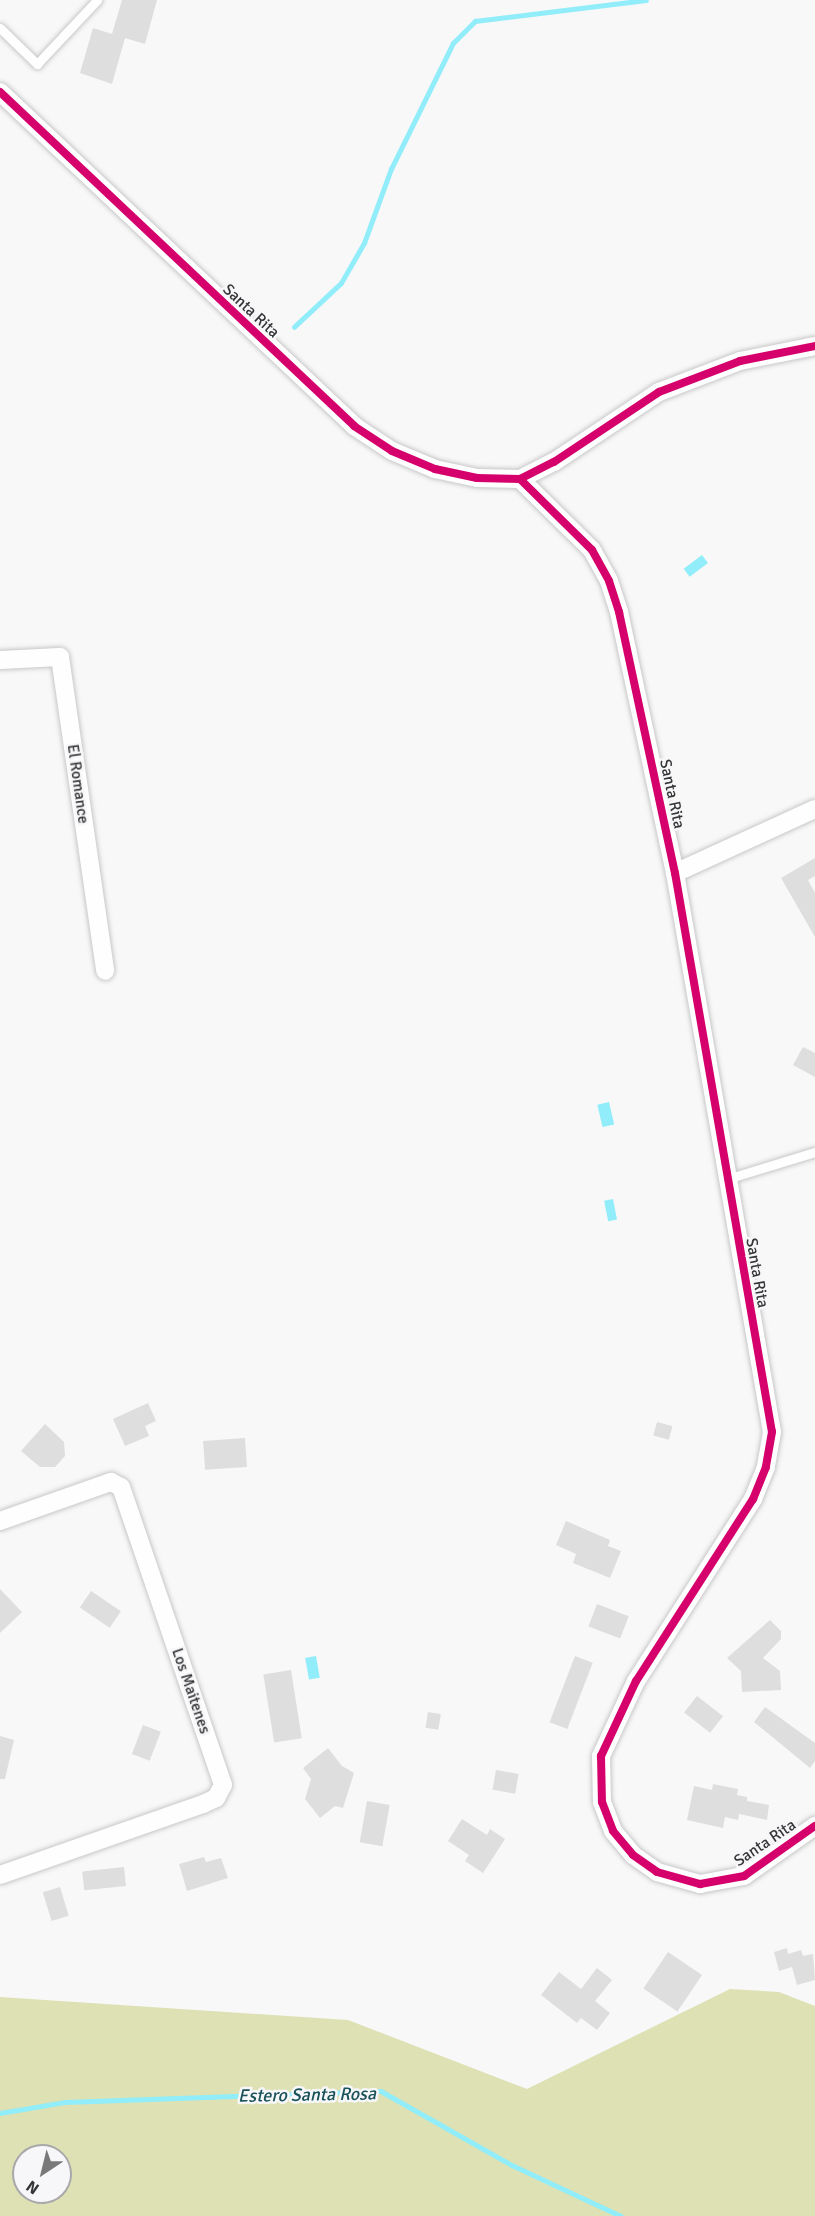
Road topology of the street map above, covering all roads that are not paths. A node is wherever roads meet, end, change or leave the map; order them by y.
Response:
1 (97, 0) edge
2 (0, 28) edge
3 (0, 93) edge
4 (815, 346) edge
5 (520, 479) junction
6 (0, 660) edge
7 (815, 810) edge
8 (675, 873) junction
9 (105, 971) dead end
10 (815, 1152) edge
11 (727, 1179) junction
12 (0, 1521) edge
13 (815, 1826) edge
14 (0, 1875) edge

1 - 2 lane
3 - 5 street, Santa Rita
4 - 5 street
5 - 8 street, Santa Rita
6 - 9 street, El Romance
7 - 8 street
8 - 11 street, Santa Rita
10 - 11 lane
11 - 13 street, Santa Rita
12 - 14 street, Los Maitenes

